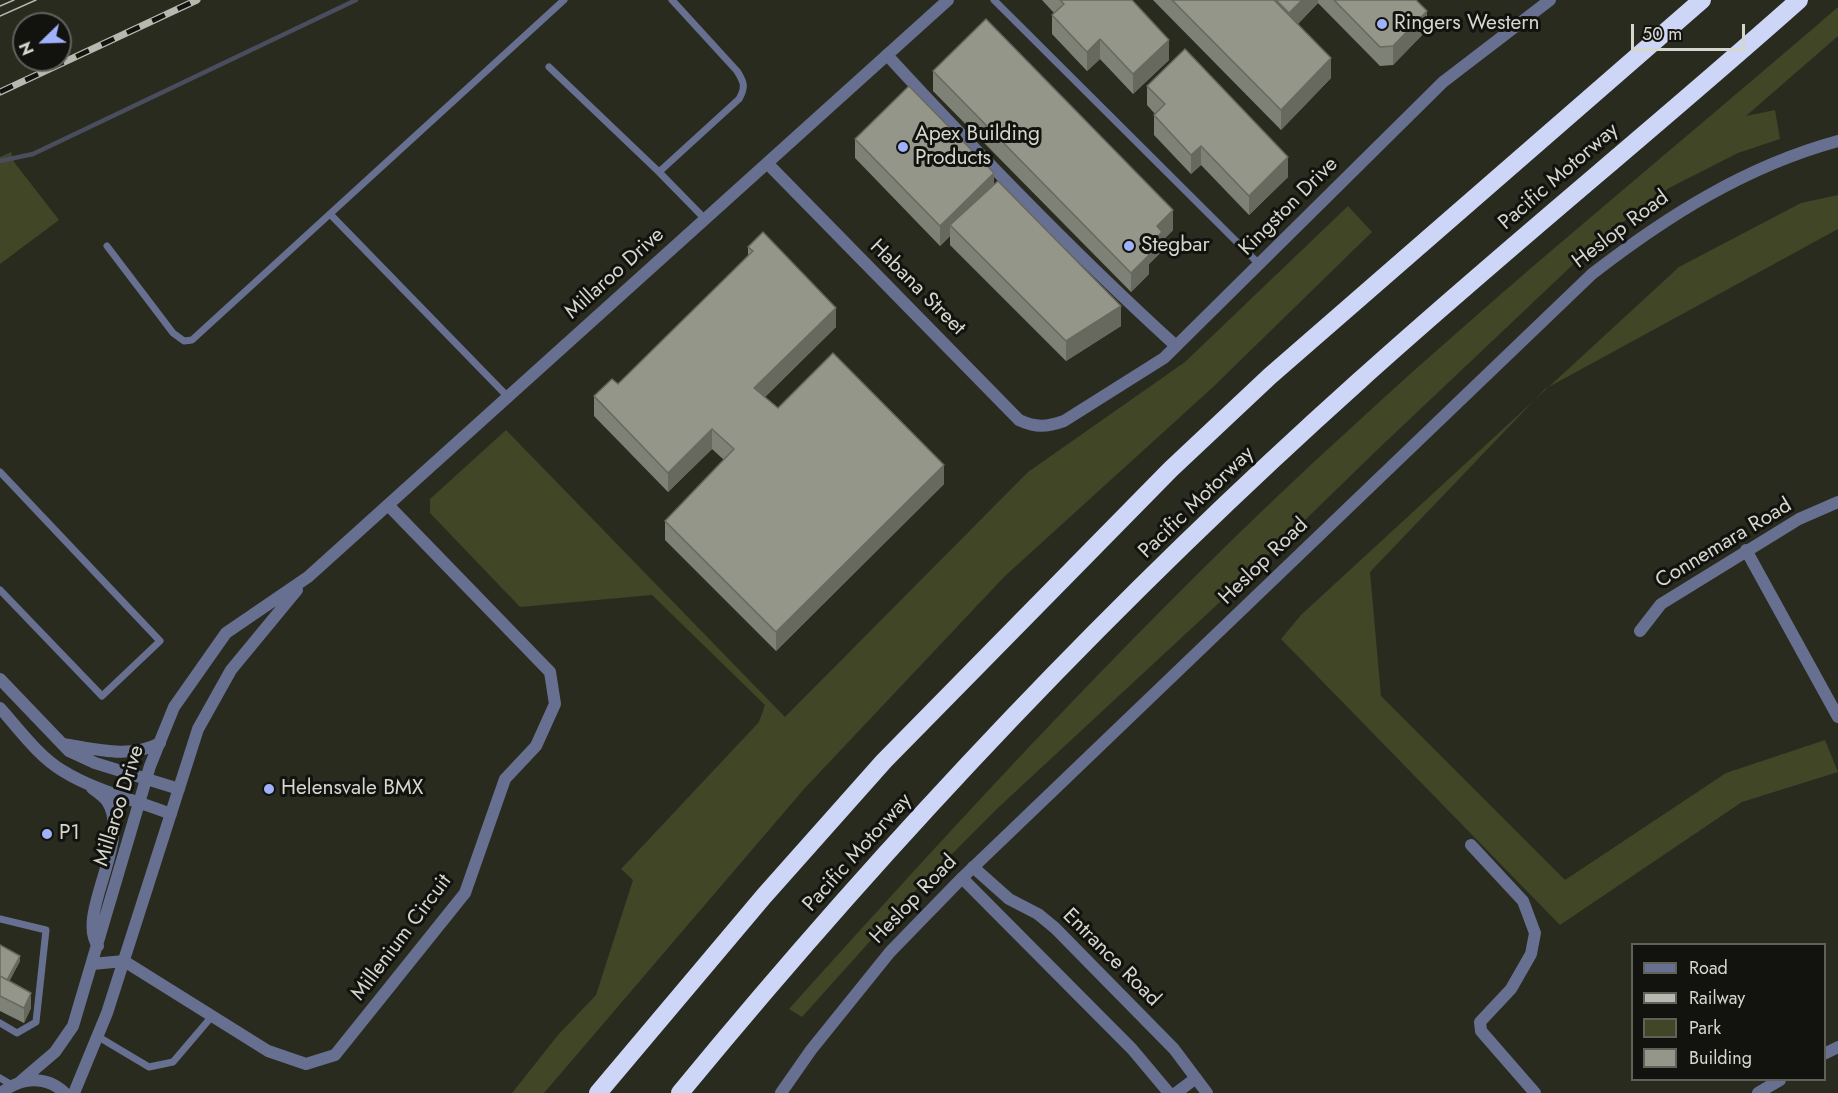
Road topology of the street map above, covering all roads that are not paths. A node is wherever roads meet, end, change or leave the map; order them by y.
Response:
1 (564, 0) edge
2 (672, 0) edge
3 (948, 0) edge
4 (994, 0) edge
5 (1550, 0) edge
6 (1702, 0) edge
7 (1799, 0) edge
8 (887, 55) junction
9 (549, 67) dead end
10 (1838, 141) edge
11 (767, 163) junction
12 (659, 172) junction
13 (330, 214) junction
14 (705, 219) junction
15 (107, 246) dead end
16 (1259, 264) junction
17 (1176, 346) junction
18 (508, 397) junction
19 (1046, 427) joint
20 (0, 472) edge
21 (1838, 502) edge
22 (388, 505) junction
23 (1746, 550) junction
24 (308, 577) junction
25 (0, 590) edge
26 (1640, 631) dead end
27 (0, 679) edge
28 (0, 708) edge
29 (1838, 717) edge
30 (160, 742) junction
31 (62, 744) junction
32 (147, 778) junction
33 (87, 784) junction
34 (179, 789) junction
35 (140, 802) junction
36 (171, 814) junction
37 (1471, 845) dead end
38 (974, 867) junction
39 (962, 878) junction
40 (0, 919) edge
41 (98, 946) junction
42 (124, 961) junction
43 (92, 964) junction
44 (213, 1015) junction
45 (0, 1023) edge
46 (97, 1036) junction
47 (0, 1078) edge
48 (1196, 1078) junction
49 (1778, 1081) edge
50 (16, 1083) junction
51 (1, 1093) edge
52 (65, 1093) edge
53 (74, 1093) edge
54 (598, 1093) edge
55 (680, 1093) edge
56 (781, 1093) edge
57 (1169, 1093) edge
58 (1176, 1093) edge
59 (1207, 1093) edge
60 (1534, 1093) edge
61 (1758, 1093) edge

1 - 13 lane
2 - 12 lane
3 - 8 street, Millaroo Drive
4 - 16 lane
5 - 16 street, Kingston Drive
6 - 54 highway, Pacific Motorway
7 - 55 highway, Pacific Motorway
8 - 11 street, Millaroo Drive
8 - 17 street
9 - 12 lane
10 - 38 street, Heslop Road
11 - 14 street, Millaroo Drive
11 - 19 street, Habana Street
12 - 14 lane
13 - 15 lane
13 - 18 lane
14 - 18 street, Millaroo Drive
16 - 17 street, Kingston Drive
17 - 19 street, Kingston Drive
18 - 22 street, Millaroo Drive
20 - 25 lane
21 - 23 street, Connemara Road
22 - 24 street, Millaroo Drive
22 - 44 street, Millenium Circuit
23 - 26 street, Connemara Road
23 - 29 street
24 - 30 street, Millaroo Drive
24 - 34 street, Millaroo Drive
27 - 31 street
28 - 33 street
30 - 31 street
30 - 32 street, Millaroo Drive
31 - 32 street
32 - 34 street
32 - 35 street, Millaroo Drive
33 - 35 street
33 - 41 street
34 - 36 street, Millaroo Drive
35 - 36 street
35 - 41 street, Millaroo Drive
36 - 42 street, Millaroo Drive
37 - 60 street
38 - 39 street, Heslop Road
38 - 48 street, Entrance Road
39 - 56 street, Heslop Road
39 - 57 street
40 - 45 lane
41 - 43 street, Millaroo Drive
42 - 43 street
42 - 44 street, Millenium Circuit
42 - 46 street, Millaroo Drive
43 - 50 street, Millaroo Drive
44 - 46 lane
46 - 53 street, Millaroo Drive
47 - 50 lane
48 - 58 street
48 - 59 street, Entrance Road
49 - 61 street
50 - 51 street, Millaroo Drive
50 - 52 street

